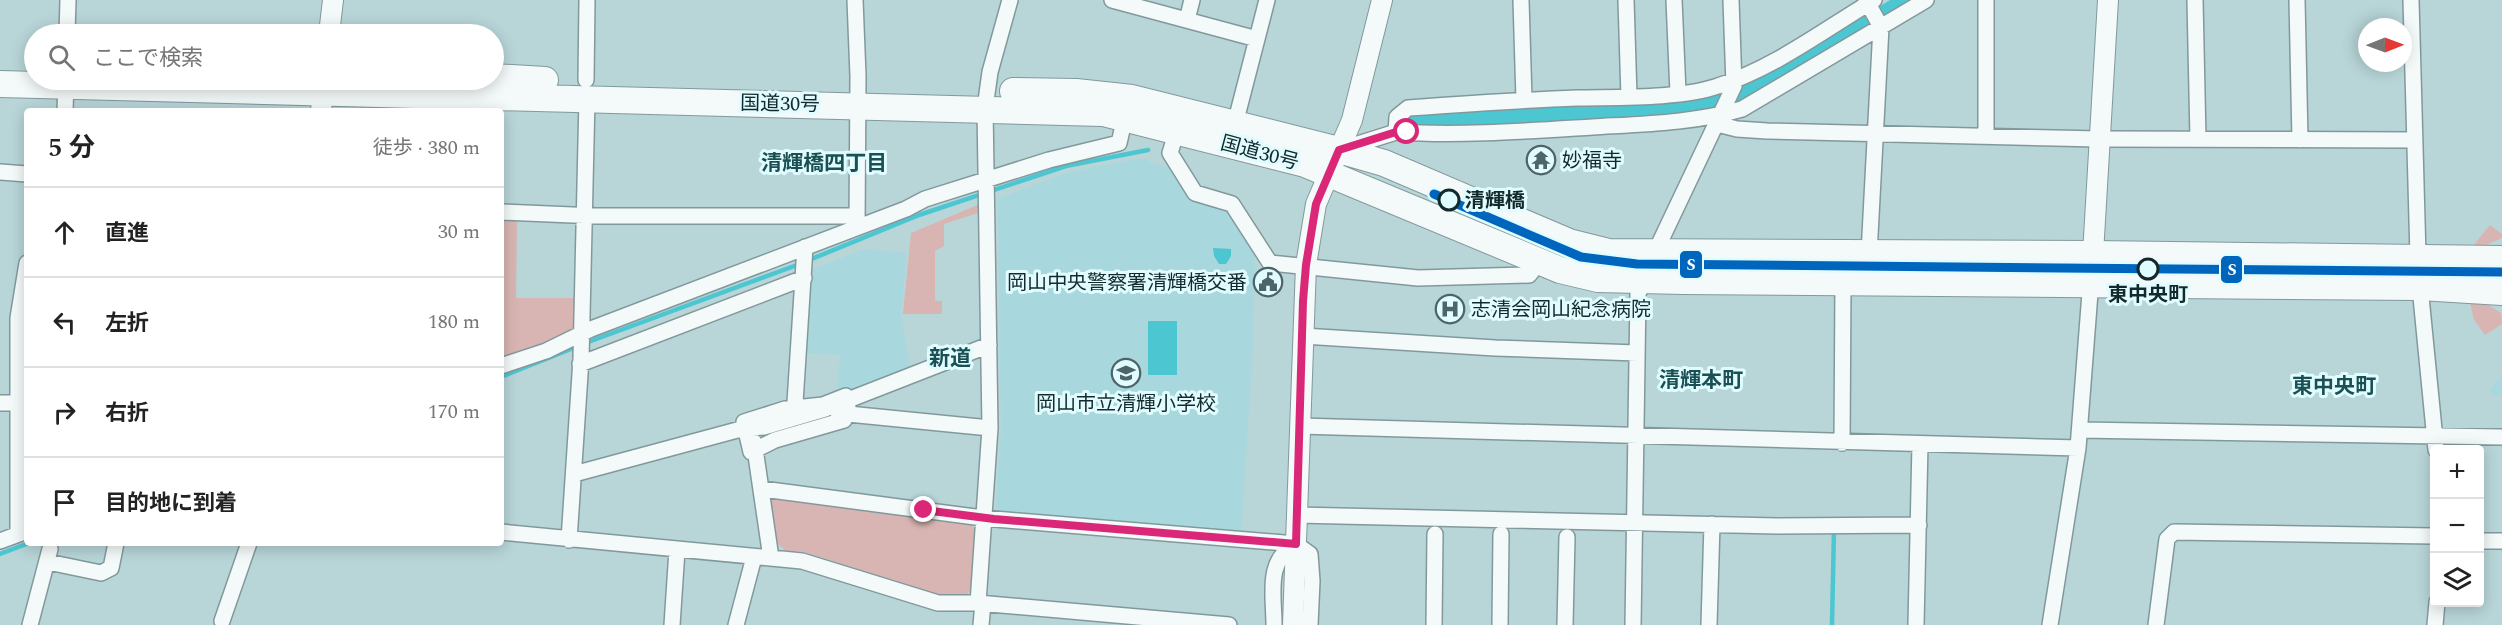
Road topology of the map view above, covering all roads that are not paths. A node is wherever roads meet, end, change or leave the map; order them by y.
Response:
1 (68, 0) edge
2 (333, 0) edge
3 (587, 0) edge
4 (855, 0) edge
5 (1010, 0) edge
6 (1113, 0) edge
7 (1192, 0) edge
8 (1267, 0) edge
9 (1382, 0) edge
10 (1521, 0) edge
11 (1626, 0) edge
12 (1674, 0) edge
13 (1731, 0) edge
14 (1926, 0) edge
15 (1986, 0) edge
16 (2108, 0) edge
17 (2195, 0) edge
18 (2297, 0) edge
19 (2411, 0) edge
20 (1869, 3) edge
21 (1187, 20) junction
22 (67, 24) edge
23 (330, 24) edge
24 (1881, 25) junction
25 (1257, 39) junction
26 (0, 67) edge
27 (24, 68) edge
28 (504, 78) edge
29 (1735, 83) junction
30 (0, 84) edge
31 (24, 84) edge
32 (586, 89) junction
33 (66, 90) edge
34 (230, 90) edge
35 (1678, 93) junction
36 (323, 94) edge
37 (858, 96) junction
38 (1629, 97) junction
39 (986, 99) junction
40 (1524, 100) junction
41 (65, 108) edge
42 (1721, 115) junction
43 (1125, 117) junction
44 (1235, 124) junction
45 (1177, 130) junction
46 (1396, 132) junction
47 (1877, 133) junction
48 (1986, 136) junction
49 (2099, 139) junction
50 (2198, 139) junction
51 (2300, 140) junction
52 (2414, 140) junction
53 (1334, 161) junction
54 (0, 172) edge
55 (24, 174) edge
56 (987, 189) junction
57 (504, 212) edge
58 (584, 215) junction
59 (857, 221) junction
60 (805, 251) junction
61 (1656, 253) junction
62 (1869, 254) junction
63 (2093, 254) junction
64 (2418, 257) junction
65 (2502, 259) edge
66 (1540, 261) junction
67 (1306, 265) junction
68 (804, 275) junction
69 (1643, 280) junction
70 (24, 281) edge
71 (1843, 281) junction
72 (2091, 284) junction
73 (2420, 287) junction
74 (2472, 290) junction
75 (2502, 292) edge
76 (2502, 306) edge
77 (1303, 336) junction
78 (581, 338) junction
79 (989, 345) junction
80 (1637, 353) junction
81 (581, 362) junction
82 (504, 365) edge
83 (0, 403) edge
84 (23, 403) edge
85 (846, 408) junction
86 (794, 413) junction
87 (1300, 426) junction
88 (748, 428) junction
89 (990, 428) junction
90 (2080, 430) junction
91 (1636, 437) junction
92 (2502, 437) edge
93 (1842, 442) junction
94 (2435, 442) edge
95 (1920, 444) junction
96 (2078, 448) junction
97 (755, 450) junction
98 (574, 474) junction
99 (762, 489) junction
100 (1296, 515) junction
101 (983, 518) junction
102 (1634, 522) junction
103 (1712, 524) junction
104 (1919, 525) junction
105 (23, 532) edge
106 (504, 532) edge
107 (1436, 534) dead end
108 (1501, 534) dead end
109 (2430, 536) edge
110 (1567, 537) dead end
111 (569, 540) junction
112 (0, 541) edge
113 (2484, 541) edge
114 (2502, 541) edge
115 (1296, 544) junction
116 (115, 546) edge
117 (248, 546) edge
118 (677, 550) junction
119 (754, 557) junction
120 (771, 558) junction
121 (980, 603) junction
122 (2437, 607) edge
123 (220, 624) edge
124 (30, 625) edge
125 (672, 625) edge
126 (736, 625) edge
127 (981, 625) edge
128 (1228, 625) edge
129 (1274, 625) edge
130 (1293, 625) edge
131 (1310, 625) edge
132 (1434, 625) edge
133 (1500, 625) edge
134 (1565, 625) edge
135 (1633, 625) edge
136 (1709, 625) edge
137 (1917, 625) edge
138 (2050, 625) edge
139 (2156, 625) edge
140 (2435, 625) edge

1 - 22 street
2 - 23 street
3 - 32 street
4 - 37 street
5 - 39 street
6 - 21 street
7 - 21 street
8 - 25 street
9 - 53 street
10 - 40 street
11 - 38 street
12 - 35 street
13 - 29 street
14 - 24 street
15 - 48 street
16 - 49 street
17 - 50 street
18 - 51 street
19 - 52 street
20 - 24 street
20 - 29 street
21 - 25 street
24 - 42 street
24 - 47 street
25 - 44 street
26 - 27 highway
28 - 32 highway, 国道30号
29 - 35 street
29 - 42 street
30 - 31 highway, 国道30号
32 - 36 highway, 国道30号
32 - 37 highway, 国道30号
32 - 58 street
33 - 41 street
34 - 36 highway, 国道30号
35 - 38 street
37 - 39 highway, 国道30号
37 - 59 street
38 - 40 street
39 - 43 highway, 国道30号
39 - 44 highway, 国道30号
39 - 56 street
40 - 46 street
42 - 46 street
42 - 47 street
42 - 61 street
43 - 45 highway, 国道30号
43 - 56 street
44 - 53 highway, 国道30号
45 - 53 highway, 国道30号
45 - 67 street
46 - 53 street
47 - 48 street
47 - 62 street
48 - 49 street
49 - 50 street
49 - 63 street
50 - 51 street
51 - 52 street
52 - 64 street
53 - 61 highway, 国道30号
53 - 66 highway, 国道30号
53 - 67 street
54 - 55 street
56 - 59 street
56 - 79 street
57 - 58 street
58 - 59 street
58 - 78 street
59 - 60 street
60 - 68 street
60 - 78 street
61 - 62 highway, 国道30号
61 - 69 street
62 - 63 highway, 国道30号
63 - 64 highway, 国道30号
63 - 72 street
64 - 65 highway, 国道30号
66 - 67 street
66 - 69 highway, 国道30号
67 - 77 street
68 - 81 street
68 - 86 street
69 - 71 highway, 国道30号
69 - 80 street
70 - 84 street
71 - 72 highway, 国道30号
71 - 93 street
72 - 73 highway, 国道30号
72 - 90 street
73 - 74 highway, 国道30号
73 - 94 street
74 - 75 highway, 国道30号
74 - 76 highway
77 - 80 street
77 - 87 street
78 - 81 street
78 - 82 street
79 - 85 street
79 - 89 street
80 - 91 street
81 - 98 street
83 - 84 street
84 - 105 street
85 - 86 street
85 - 86 street
85 - 89 street
85 - 97 street
86 - 88 street
87 - 91 street
87 - 100 street
88 - 97 street
88 - 98 street
89 - 101 street
90 - 94 street
90 - 96 street
91 - 93 street
91 - 102 street
92 - 94 street
93 - 95 street
95 - 96 street
95 - 104 street
96 - 138 street
97 - 99 street
98 - 111 street
99 - 101 street
99 - 120 street
100 - 102 street
100 - 115 street
101 - 115 street
101 - 121 street
102 - 103 street
102 - 135 street
103 - 104 street
103 - 136 street
104 - 137 street
105 - 112 street
106 - 111 street
107 - 132 street
108 - 133 street
109 - 139 street
110 - 134 street
111 - 118 street
113 - 114 street
115 - 129 street
115 - 130 street
115 - 131 street
116 - 124 street
117 - 123 street
118 - 119 street
118 - 125 street
119 - 120 street
119 - 126 street
120 - 121 street
121 - 127 street
121 - 128 street
122 - 140 street

